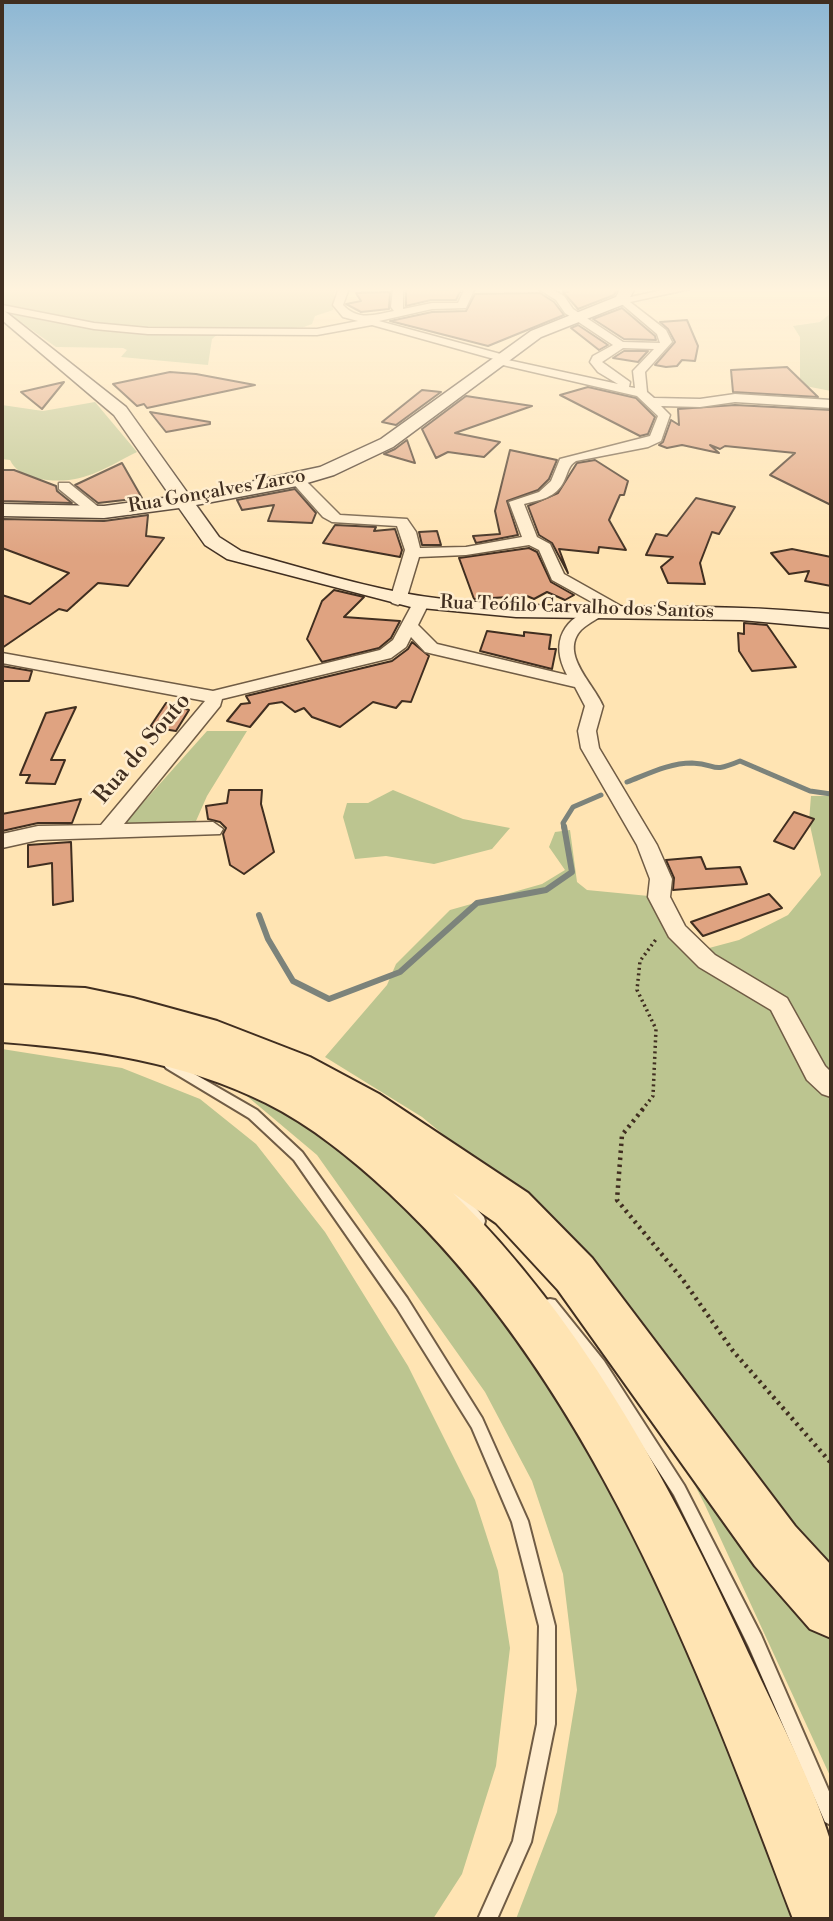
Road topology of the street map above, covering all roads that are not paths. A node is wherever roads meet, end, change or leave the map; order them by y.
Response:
1 (81, 378) edge
2 (476, 378) edge
3 (570, 378) edge
4 (614, 378) edge
5 (640, 378) edge
6 (645, 398) junction
7 (831, 404) edge
8 (297, 480) junction
9 (64, 485) dead end
10 (186, 501) junction
11 (2, 510) edge
12 (96, 512) junction
13 (531, 540) junction
14 (415, 553) junction
15 (398, 600) junction
16 (421, 603) junction
17 (610, 610) junction
18 (831, 621) edge
19 (410, 626) junction
20 (2, 658) edge
21 (580, 683) junction
22 (213, 696) junction
23 (213, 829) dead end
24 (107, 831) junction
25 (2, 841) edge
26 (2, 1000) edge
27 (2, 1026) edge
28 (123, 1041) junction
29 (831, 1087) edge
30 (399, 1132) junction
31 (489, 1232) dead end
32 (541, 1293) dead end
33 (831, 1608) edge
34 (816, 1815) edge
35 (487, 1919) edge
36 (828, 1919) edge

1 - 10 main road, Rua Teófilo Carvalho dos Santos
2 - 8 main road, Rua Gonçalves Zarco
3 - 6 street
4 - 6 street
5 - 6 street
6 - 7 street
6 - 13 street
8 - 10 main road, Rua Gonçalves Zarco
8 - 14 street
9 - 12 street
10 - 12 main road, Rua Gonçalves Zarco
10 - 15 main road, Rua Teófilo Carvalho dos Santos
11 - 12 main road, Rua Gonçalves Zarco
13 - 14 street
13 - 17 street
14 - 15 street
15 - 16 main road, Rua Teófilo Carvalho dos Santos
16 - 17 main road, Rua Teófilo Carvalho dos Santos
16 - 19 street
17 - 18 main road, Rua Teófilo Carvalho dos Santos
17 - 21 street
19 - 21 street
19 - 22 street
20 - 22 street
21 - 29 street
22 - 24 street, Rua do Souto
23 - 24 street
24 - 25 street
26 - 30 highway
27 - 28 highway
28 - 34 highway
28 - 35 lane
30 - 31 lane
30 - 33 highway
32 - 34 lane
34 - 36 highway

